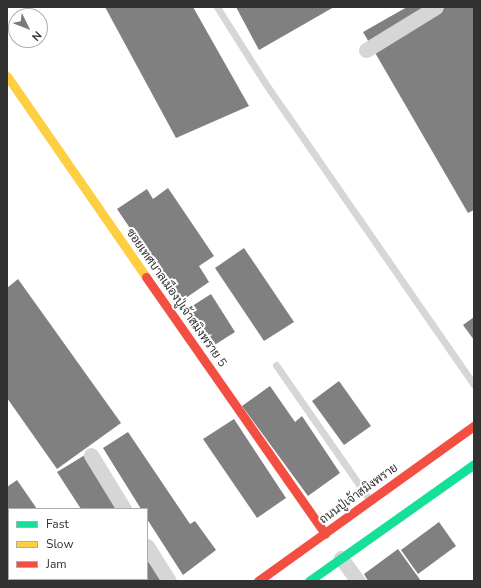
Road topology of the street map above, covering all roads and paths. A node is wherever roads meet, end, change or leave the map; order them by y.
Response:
1 (217, 7) edge
2 (436, 7) edge
3 (366, 50) dead end
4 (7, 76) edge
5 (276, 365) dead end
6 (474, 385) edge
7 (474, 426) edge
8 (91, 455) dead end
9 (474, 464) edge
10 (370, 501) junction
11 (123, 508) edge
12 (325, 534) junction
13 (148, 548) edge
14 (341, 558) junction
15 (169, 581) edge
16 (258, 581) edge
17 (308, 581) edge
18 (358, 581) edge

1 - 6 lane
2 - 3 street
4 - 12 street, ซอยเทศบาลเมืองปู่เจ้าสมิงพราย 5
5 - 10 lane
7 - 10 street, ถนนปู่เจ้าสมิงพราย
8 - 11 street
9 - 14 street
10 - 12 street, ถนนปู่เจ้าสมิงพราย
12 - 16 street, ถนนปู่เจ้าสมิงพราย
13 - 15 street
14 - 17 street
14 - 18 street

